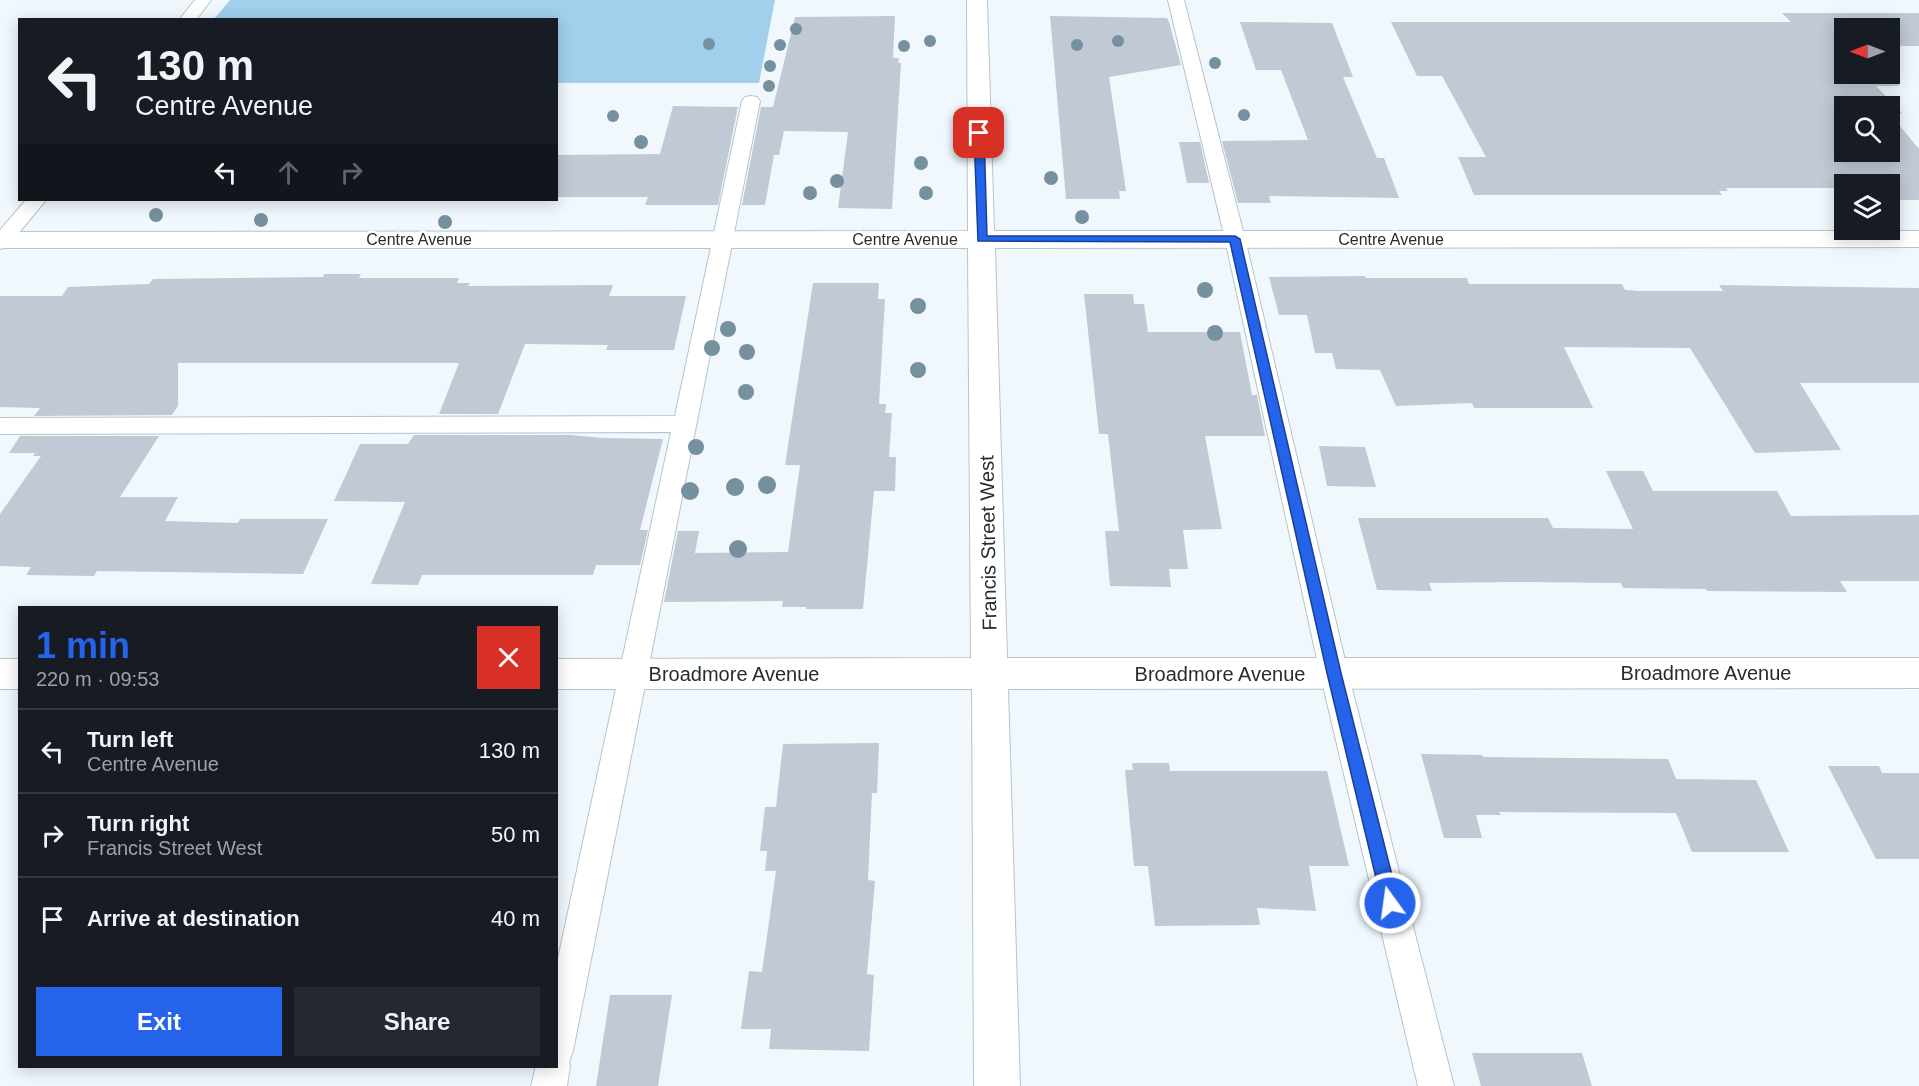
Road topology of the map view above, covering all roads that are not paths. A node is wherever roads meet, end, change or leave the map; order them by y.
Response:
1 (203, 0) edge
2 (977, 0) edge
3 (1176, 0) edge
4 (189, 18) edge
5 (752, 101) dead end
6 (35, 201) edge
7 (725, 239) junction
8 (982, 239) junction
9 (1235, 239) junction
10 (1919, 239) edge
11 (1, 241) edge
12 (686, 424) junction
13 (0, 426) edge
14 (1334, 673) junction
15 (1919, 673) edge
16 (0, 674) edge
17 (18, 674) edge
18 (558, 674) edge
19 (634, 674) junction
20 (991, 674) junction
21 (558, 1042) edge
22 (553, 1068) edge
23 (549, 1086) edge
24 (997, 1086) edge
25 (1436, 1086) edge

1 - 4 lane
2 - 8 street, Francis Street West
3 - 9 lane
5 - 7 lane
6 - 11 lane
7 - 8 street, Centre Avenue
7 - 11 street, Centre Avenue
7 - 12 lane
8 - 9 street, Centre Avenue
8 - 20 street, Francis Street West
9 - 10 street, Centre Avenue
9 - 14 lane
12 - 13 lane
12 - 19 lane
14 - 15 street, Broadmore Avenue
14 - 20 street, Broadmore Avenue
14 - 25 lane
16 - 17 street
18 - 19 street, Broadmore Avenue
19 - 20 street, Broadmore Avenue
19 - 21 lane
20 - 24 street, Francis Street West
22 - 23 lane

